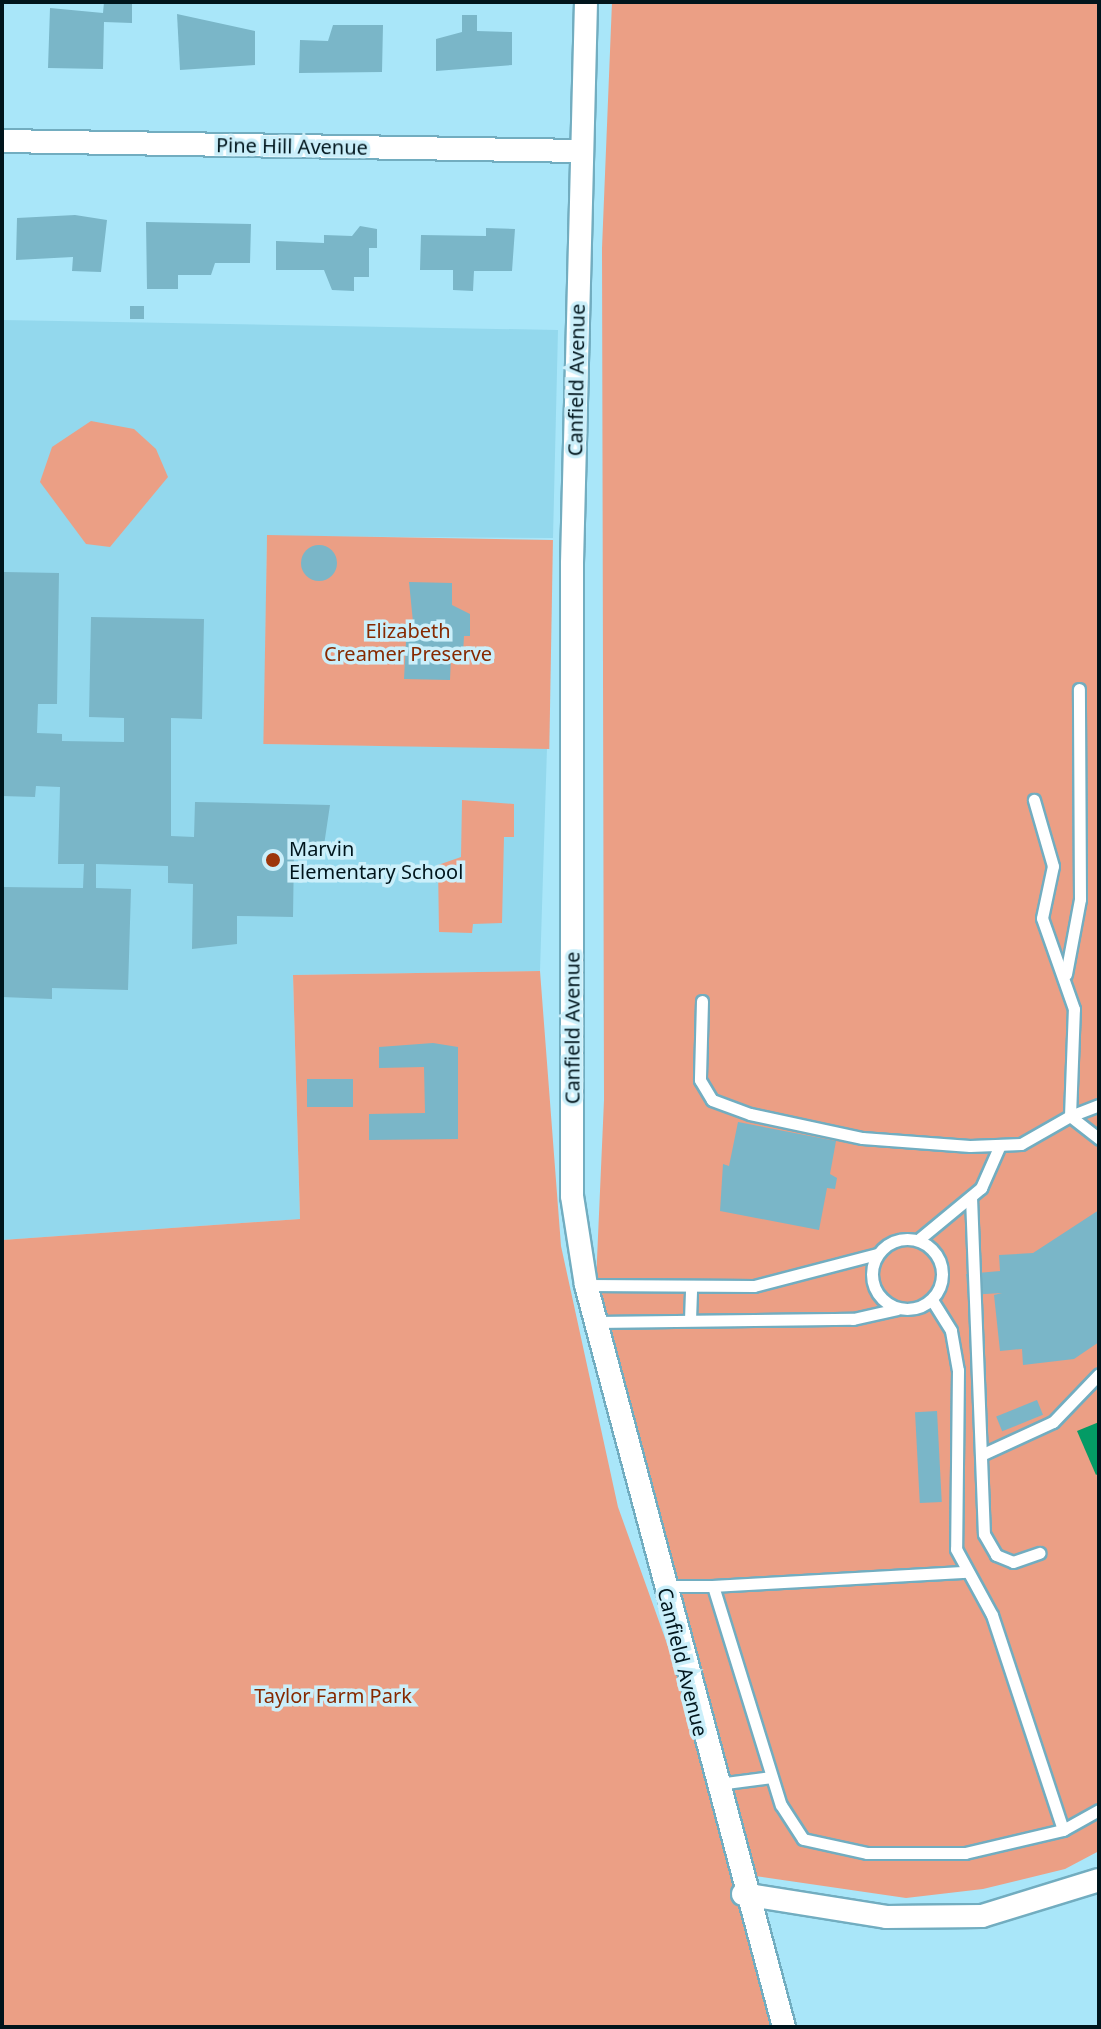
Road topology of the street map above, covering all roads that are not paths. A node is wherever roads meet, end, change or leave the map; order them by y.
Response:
1 (586, 2) edge
2 (2, 141) edge
3 (581, 151) junction
4 (1079, 689) dead end
5 (1034, 800) dead end
6 (1066, 974) junction
7 (702, 1001) dead end
8 (1099, 1105) edge
9 (1070, 1116) junction
10 (1099, 1139) edge
11 (1000, 1145) junction
12 (971, 1197) junction
13 (918, 1240) junction
14 (877, 1254) junction
15 (586, 1285) junction
16 (691, 1289) junction
17 (932, 1300) junction
18 (897, 1309) junction
19 (690, 1320) junction
20 (596, 1322) junction
21 (1099, 1374) edge
22 (981, 1455) junction
23 (1039, 1553) dead end
24 (966, 1572) junction
25 (664, 1586) junction
26 (713, 1586) junction
27 (772, 1777) junction
28 (715, 1784) junction
29 (1099, 1810) edge
30 (1063, 1830) junction
31 (1099, 1880) edge
32 (743, 1894) junction
33 (784, 2027) edge

1 - 3 street, Canfield Avenue
2 - 3 street, Pine Hill Avenue
3 - 15 street, Canfield Avenue
4 - 6 lane
5 - 6 lane
6 - 9 lane
7 - 11 lane
8 - 9 lane
9 - 10 lane
9 - 11 lane
11 - 12 lane
12 - 13 lane
12 - 22 lane
13 - 14 lane
13 - 17 lane
14 - 16 lane
14 - 18 lane
15 - 16 lane
15 - 20 street, Canfield Avenue
16 - 19 lane
17 - 18 lane
17 - 24 lane
18 - 19 lane
19 - 20 lane
20 - 25 street, Canfield Avenue
21 - 22 lane
22 - 23 lane
24 - 26 lane
24 - 30 lane
25 - 26 lane
25 - 28 street, Canfield Avenue
26 - 27 lane
27 - 28 lane
27 - 30 lane
28 - 32 street, Canfield Avenue
29 - 30 lane
31 - 32 street
32 - 33 street, Canfield Avenue

